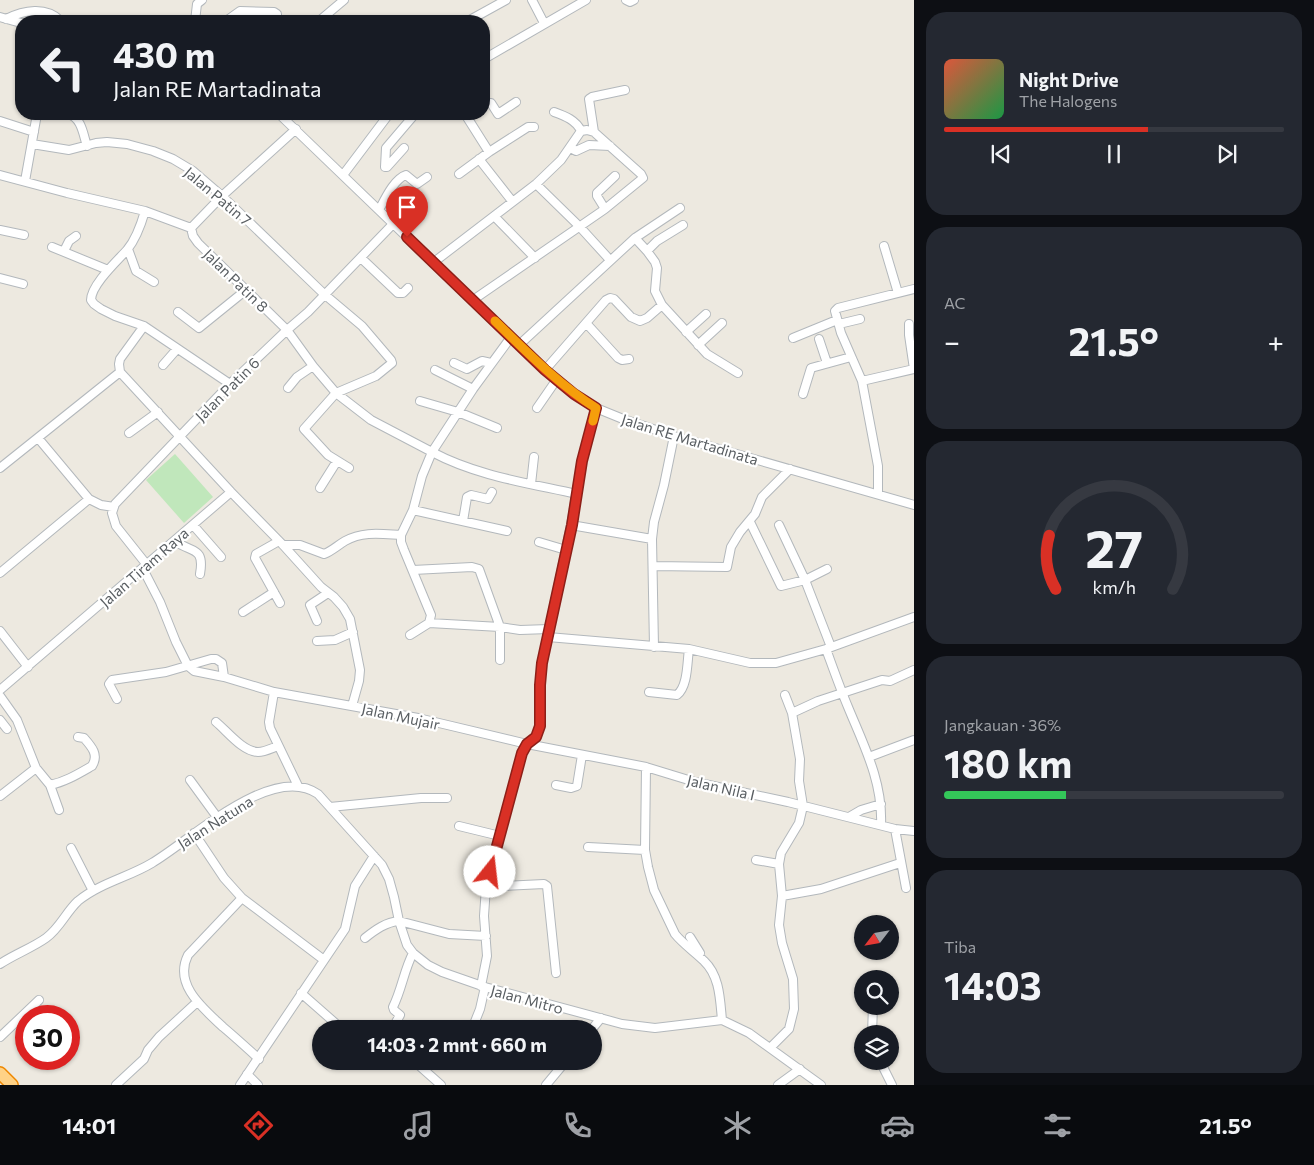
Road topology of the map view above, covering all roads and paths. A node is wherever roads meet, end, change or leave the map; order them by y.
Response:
1 (202, 0) edge
2 (344, 0) edge
3 (506, 0) edge
4 (532, 0) edge
5 (586, 0) edge
6 (626, 0) edge
7 (634, 0) edge
8 (55, 15) edge
9 (196, 15) edge
10 (234, 15) edge
11 (277, 15) edge
12 (326, 15) edge
13 (479, 15) edge
14 (3, 18) edge
15 (544, 23) junction
16 (490, 55) edge
17 (625, 90) dead end
18 (516, 102) dead end
19 (490, 103) edge
20 (554, 112) dead end
21 (36, 120) edge
22 (78, 120) edge
23 (285, 120) edge
24 (409, 120) edge
25 (469, 120) edge
26 (0, 121) edge
27 (384, 122) joint
28 (534, 126) dead end
29 (296, 129) junction
30 (399, 131) junction
31 (581, 131) junction
32 (34, 132) junction
33 (594, 132) junction
34 (32, 144) junction
35 (87, 146) junction
36 (610, 146) junction
37 (404, 148) dead end
38 (570, 148) junction
39 (488, 152) junction
40 (479, 159) junction
41 (459, 174) dead end
42 (0, 175) edge
43 (343, 175) junction
44 (615, 176) dead end
45 (427, 177) dead end
46 (25, 181) junction
47 (536, 184) junction
48 (222, 196) junction
49 (512, 201) junction
50 (680, 208) dead end
51 (605, 209) junction
52 (379, 210) junction
53 (145, 211) junction
54 (494, 216) junction
55 (393, 224) junction
56 (683, 225) dead end
57 (578, 226) junction
58 (190, 228) junction
59 (0, 230) edge
60 (24, 235) dead end
61 (76, 236) dead end
62 (635, 238) junction
63 (884, 246) dead end
64 (52, 247) dead end
65 (128, 249) junction
66 (647, 250) junction
67 (64, 251) junction
68 (361, 258) junction
69 (534, 258) junction
70 (610, 260) junction
71 (434, 262) junction
72 (108, 270) junction
73 (0, 278) edge
74 (154, 282) dead end
75 (23, 284) dead end
76 (408, 288) dead end
77 (914, 289) edge
78 (246, 290) junction
79 (898, 293) junction
80 (324, 294) junction
81 (473, 300) junction
82 (662, 305) junction
83 (178, 312) dead end
84 (706, 314) dead end
85 (860, 319) dead end
86 (838, 322) junction
87 (586, 323) junction
88 (722, 323) dead end
89 (909, 324) dead end
90 (144, 326) junction
91 (287, 330) junction
92 (686, 332) junction
93 (511, 337) junction
94 (794, 338) dead end
95 (819, 338) dead end
96 (519, 345) junction
97 (698, 345) junction
98 (176, 348) junction
99 (851, 357) junction
100 (630, 359) dead end
101 (454, 363) dead end
102 (491, 363) junction
103 (827, 363) junction
104 (163, 365) dead end
105 (313, 366) junction
106 (914, 369) edge
107 (435, 370) dead end
108 (545, 370) junction
109 (120, 372) junction
110 (738, 373) dead end
111 (557, 379) junction
112 (862, 380) junction
113 (230, 384) junction
114 (288, 388) dead end
115 (473, 389) junction
116 (336, 393) junction
117 (804, 394) dead end
118 (420, 401) dead end
119 (537, 408) dead end
120 (596, 408) junction
121 (158, 412) junction
122 (458, 412) junction
123 (497, 428) dead end
124 (129, 433) dead end
125 (674, 436) junction
126 (181, 437) junction
127 (38, 438) junction
128 (432, 452) junction
129 (534, 457) dead end
130 (337, 461) junction
131 (0, 468) edge
132 (349, 468) dead end
133 (794, 471) junction
134 (531, 484) junction
135 (320, 488) dead end
136 (231, 492) junction
137 (492, 492) dead end
138 (577, 494) junction
139 (878, 494) junction
140 (89, 499) junction
141 (101, 505) junction
142 (914, 505) edge
143 (114, 506) junction
144 (412, 510) junction
145 (113, 519) junction
146 (463, 521) junction
147 (751, 524) junction
148 (193, 525) junction
149 (572, 525) junction
150 (779, 525) dead end
151 (507, 531) dead end
152 (401, 535) junction
153 (652, 539) junction
154 (175, 540) junction
155 (539, 542) dead end
156 (281, 543) junction
157 (566, 550) junction
158 (221, 557) dead end
159 (653, 566) junction
160 (145, 567) junction
161 (827, 569) dead end
162 (413, 570) junction
163 (0, 573) edge
164 (200, 574) dead end
165 (805, 580) junction
166 (274, 592) junction
167 (328, 593) junction
168 (280, 603) dead end
169 (243, 612) dead end
170 (914, 617) edge
171 (317, 621) dead end
172 (429, 623) junction
173 (500, 627) junction
174 (0, 631) edge
175 (353, 632) junction
176 (548, 633) junction
177 (410, 635) dead end
178 (317, 641) dead end
179 (654, 647) junction
180 (829, 648) junction
181 (689, 650) junction
182 (500, 660) dead end
183 (28, 666) junction
184 (188, 666) junction
185 (914, 670) edge
186 (224, 677) junction
187 (0, 690) edge
188 (274, 692) junction
189 (649, 692) dead end
190 (842, 693) junction
191 (785, 695) dead end
192 (0, 696) edge
193 (117, 699) dead end
194 (352, 706) junction
195 (792, 713) junction
196 (0, 720) edge
197 (216, 722) dead end
198 (7, 729) dead end
199 (78, 737) dead end
200 (914, 740) edge
201 (527, 744) junction
202 (278, 746) junction
203 (582, 755) junction
204 (869, 757) junction
205 (646, 767) junction
206 (36, 768) junction
207 (190, 780) dead end
208 (50, 785) junction
209 (556, 785) dead end
210 (298, 786) junction
211 (0, 796) edge
212 (447, 798) dead end
213 (881, 804) junction
214 (803, 806) junction
215 (330, 807) junction
216 (59, 810) dead end
217 (217, 817) junction
218 (849, 818) junction
219 (880, 825) junction
220 (459, 826) dead end
221 (895, 829) junction
222 (914, 832) edge
223 (194, 833) junction
224 (500, 836) junction
225 (588, 847) dead end
226 (71, 848) dead end
227 (646, 852) junction
228 (374, 856) junction
229 (756, 860) dead end
230 (900, 863) junction
231 (779, 864) junction
232 (486, 887) junction
233 (906, 888) dead end
234 (93, 891) junction
235 (782, 896) junction
236 (242, 898) junction
237 (399, 922) junction
238 (486, 936) junction
239 (690, 937) dead end
240 (365, 938) dead end
241 (413, 953) junction
242 (324, 960) junction
243 (705, 962) junction
244 (0, 964) edge
245 (556, 973) dead end
246 (483, 987) junction
247 (301, 993) junction
248 (39, 1000) dead end
249 (196, 1002) junction
250 (601, 1018) joint
251 (332, 1020) edge
252 (397, 1020) edge
253 (476, 1020) edge
254 (722, 1020) junction
255 (0, 1037) edge
256 (771, 1047) junction
257 (259, 1059) junction
258 (800, 1069) junction
259 (424, 1070) edge
260 (558, 1070) edge
261 (884, 1070) edge
262 (0, 1073) edge
263 (247, 1074) junction
264 (11, 1085) edge
265 (116, 1085) edge
266 (240, 1085) edge
267 (258, 1085) edge
268 (441, 1085) edge
269 (546, 1085) edge
270 (778, 1085) edge
271 (821, 1085) edge
272 (892, 1085) edge

1 - 9 street
2 - 12 street
3 - 13 street
4 - 15 street
5 - 15 street
6 - 7 street
8 - 14 street
10 - 11 street
15 - 16 street
17 - 33 street
18 - 19 street
20 - 31 street
21 - 32 street
22 - 35 street
23 - 29 street, Jalan RE Martadinata
24 - 30 street
25 - 39 street
26 - 32 street
27 - 30 street
27 - 43 street
28 - 39 street
29 - 43 street, Jalan RE Martadinata
29 - 48 street
30 - 37 street
31 - 33 street
31 - 38 street
32 - 34 street
33 - 36 street
34 - 35 street, Jalan Patin 7
34 - 46 street
35 - 48 street, Jalan Patin 7
36 - 38 street
36 - 51 street
38 - 47 street
39 - 40 street
40 - 41 street
40 - 49 street
42 - 46 street
43 - 52 street, Jalan RE Martadinata
44 - 51 street
45 - 52 street
46 - 53 street
47 - 49 street
47 - 57 street
48 - 58 street
48 - 80 street, Jalan Patin 7
49 - 54 street
50 - 62 street
51 - 57 street
52 - 55 street, Jalan RE Martadinata
53 - 58 street
53 - 65 street
54 - 69 street
54 - 71 street
55 - 68 street, Jalan Patin 6
55 - 71 street, Jalan RE Martadinata
56 - 66 street
57 - 69 street
57 - 70 street
58 - 78 street, Jalan Patin 8
59 - 60 street
61 - 67 street
62 - 66 street
62 - 70 street
63 - 79 street
64 - 67 street
65 - 72 street
65 - 74 street
66 - 82 street
67 - 72 street
68 - 76 street
68 - 80 street, Jalan Patin 6
69 - 81 street
70 - 96 street
71 - 81 street, Jalan RE Martadinata
72 - 90 street
73 - 75 street
77 - 79 street
78 - 83 street
78 - 91 street, Jalan Patin 8
79 - 86 street
80 - 91 street, Jalan Patin 6
80 - 116 street, Jalan Patin 7
81 - 93 street, Jalan RE Martadinata
82 - 87 street
82 - 92 street
84 - 92 street
85 - 86 street
86 - 94 street
86 - 99 street
87 - 100 street
87 - 108 street
88 - 97 street
89 - 106 street
90 - 98 street
90 - 109 street
91 - 105 street, Jalan Patin 8
91 - 113 street, Jalan Patin 6
92 - 97 street
93 - 96 street, Jalan RE Martadinata
93 - 102 street
95 - 103 street
96 - 108 street, Jalan RE Martadinata
97 - 110 street
98 - 104 street
98 - 113 street
99 - 103 street
99 - 112 street
101 - 102 street
102 - 115 street
103 - 117 street
105 - 114 street
105 - 116 street, Jalan Patin 8
106 - 112 street
107 - 115 street
108 - 111 street, Jalan RE Martadinata
109 - 121 street
109 - 127 street
111 - 119 street
111 - 120 street, Jalan RE Martadinata
112 - 139 street
113 - 126 street, Jalan Patin 6
115 - 122 street
116 - 128 street, Jalan Patin 8
116 - 130 street
118 - 122 street
120 - 125 street, Jalan RE Martadinata
120 - 138 street
121 - 124 street
121 - 126 street
122 - 123 street
122 - 128 street
125 - 133 street, Jalan RE Martadinata
125 - 153 street
126 - 136 street
126 - 143 street, Jalan Patin 6
127 - 131 street
127 - 140 street
128 - 134 street, Jalan Patin 8
128 - 144 street
129 - 134 street
130 - 132 street
130 - 135 street
133 - 139 street, Jalan RE Martadinata
133 - 147 street
134 - 138 street, Jalan Patin 8
136 - 148 street, Jalan Tiram Raya
136 - 156 street
137 - 146 street
138 - 149 street
139 - 142 street, Jalan RE Martadinata
140 - 141 street
140 - 163 street
141 - 143 street
141 - 145 street
143 - 145 street
144 - 146 street
144 - 152 street
145 - 160 street
146 - 151 street
147 - 159 street
147 - 165 street
148 - 154 street, Jalan Tiram Raya
148 - 158 street
149 - 153 street
149 - 157 street
150 - 165 street
152 - 156 street
152 - 162 street
153 - 159 street
154 - 160 street, Jalan Tiram Raya
154 - 164 street
155 - 157 street
156 - 166 street
156 - 167 street
157 - 176 street
159 - 179 street
160 - 183 street, Jalan Tiram Raya
160 - 184 street
161 - 165 street
162 - 172 street
162 - 173 street
165 - 180 street
166 - 168 street
166 - 169 street
167 - 171 street
167 - 175 street
170 - 180 street
172 - 173 street
172 - 177 street
173 - 176 street
173 - 182 street
174 - 183 street
175 - 178 street
175 - 194 street
176 - 179 street
176 - 201 street
179 - 181 street
180 - 181 street
180 - 190 street
181 - 189 street
183 - 187 street, Jalan Tiram Raya
184 - 186 street, Jalan Mujair
184 - 186 street
184 - 193 street
185 - 190 street
186 - 188 street, Jalan Mujair
188 - 194 street, Jalan Mujair
188 - 202 street
190 - 195 street
190 - 204 street
191 - 195 street
192 - 206 street
194 - 201 street, Jalan Mujair
195 - 214 street
196 - 198 street
197 - 202 street
199 - 208 street
200 - 204 street
201 - 203 street, Jalan Nila I
201 - 224 street
202 - 210 street
203 - 205 street, Jalan Nila I
203 - 209 street
204 - 213 street
205 - 214 street, Jalan Nila I
205 - 227 street
206 - 208 street
206 - 211 street
207 - 217 street
208 - 216 street
210 - 215 street
210 - 217 street, Jalan Natuna
212 - 215 street
213 - 218 street
213 - 219 street
214 - 218 street, Jalan Nila I
214 - 231 street
215 - 228 street
217 - 223 street, Jalan Natuna
218 - 219 street, Jalan Nila I
219 - 221 street, Jalan Nila I
220 - 224 street
221 - 222 street, Jalan Nila I
221 - 230 street
223 - 234 street, Jalan Natuna
223 - 236 street
224 - 232 street
225 - 227 street
226 - 234 street
227 - 243 street
228 - 237 street
228 - 242 street
229 - 231 street
230 - 233 street
230 - 235 street
231 - 235 street
232 - 238 street
232 - 245 street
234 - 244 street, Jalan Natuna
235 - 256 street
236 - 242 street
236 - 249 street
237 - 238 street
237 - 240 street
237 - 241 street
238 - 246 street
239 - 243 street
241 - 246 street
241 - 252 street
242 - 247 street
243 - 254 street
246 - 250 street, Jalan Mitro
246 - 253 street
247 - 251 street
247 - 257 street
248 - 255 street
249 - 257 street
249 - 265 street
250 - 254 street, Jalan Mitro
254 - 256 street
256 - 258 street
257 - 263 street
258 - 270 street
258 - 271 street
259 - 268 street
260 - 269 street
261 - 272 street
262 - 264 highway
263 - 266 street
263 - 267 street

